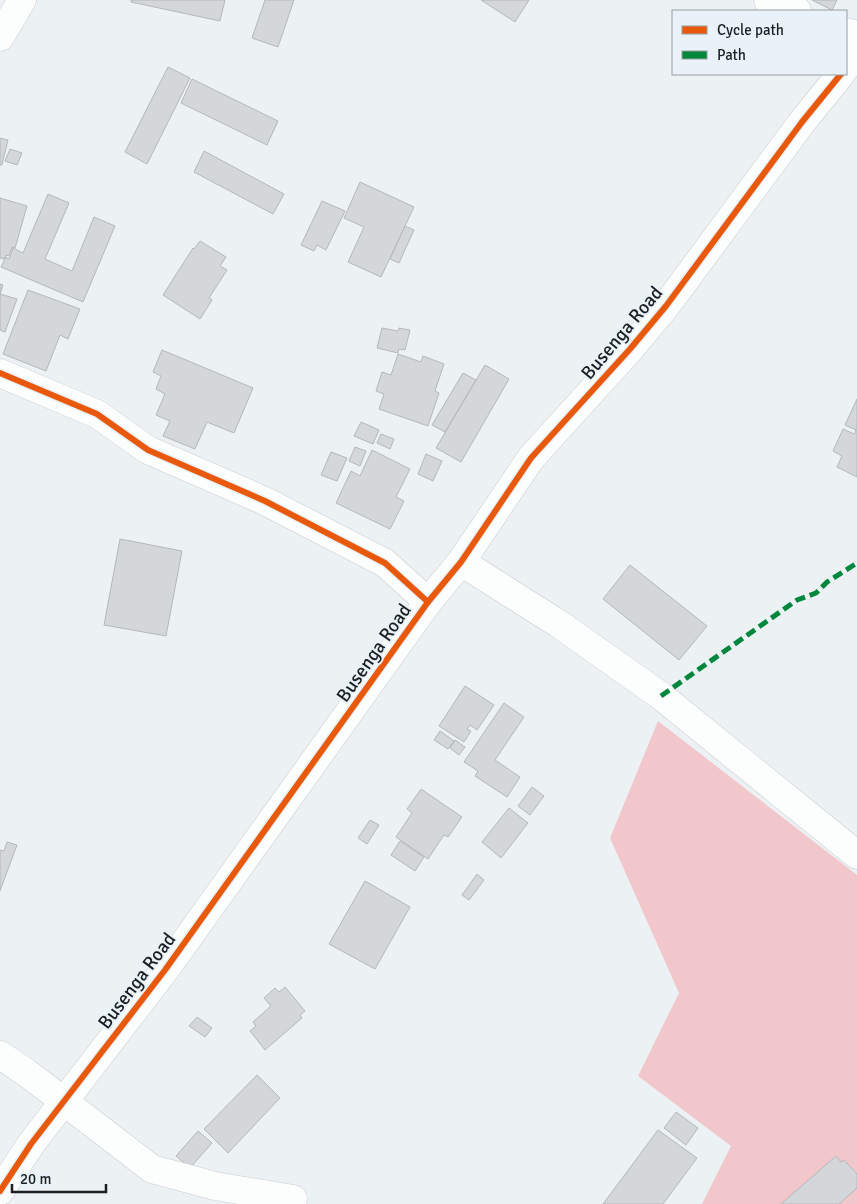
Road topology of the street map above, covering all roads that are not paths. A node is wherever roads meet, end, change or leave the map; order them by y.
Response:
1 (22, 0) edge
2 (768, 0) edge
3 (794, 10) edge
4 (0, 37) edge
5 (857, 51) edge
6 (847, 66) edge
7 (840, 75) edge
8 (0, 373) edge
9 (461, 562) junction
10 (428, 602) junction
11 (857, 855) edge
12 (0, 1055) edge
13 (64, 1101) junction
14 (0, 1191) edge
15 (293, 1199) dead end

1 - 4 street
2 - 3 street
5 - 6 street
7 - 9 street, Busenga Road
8 - 10 street
9 - 10 street, Busenga Road
9 - 11 street
10 - 13 street, Busenga Road
12 - 13 street
13 - 14 street, Busenga Road
13 - 15 street

